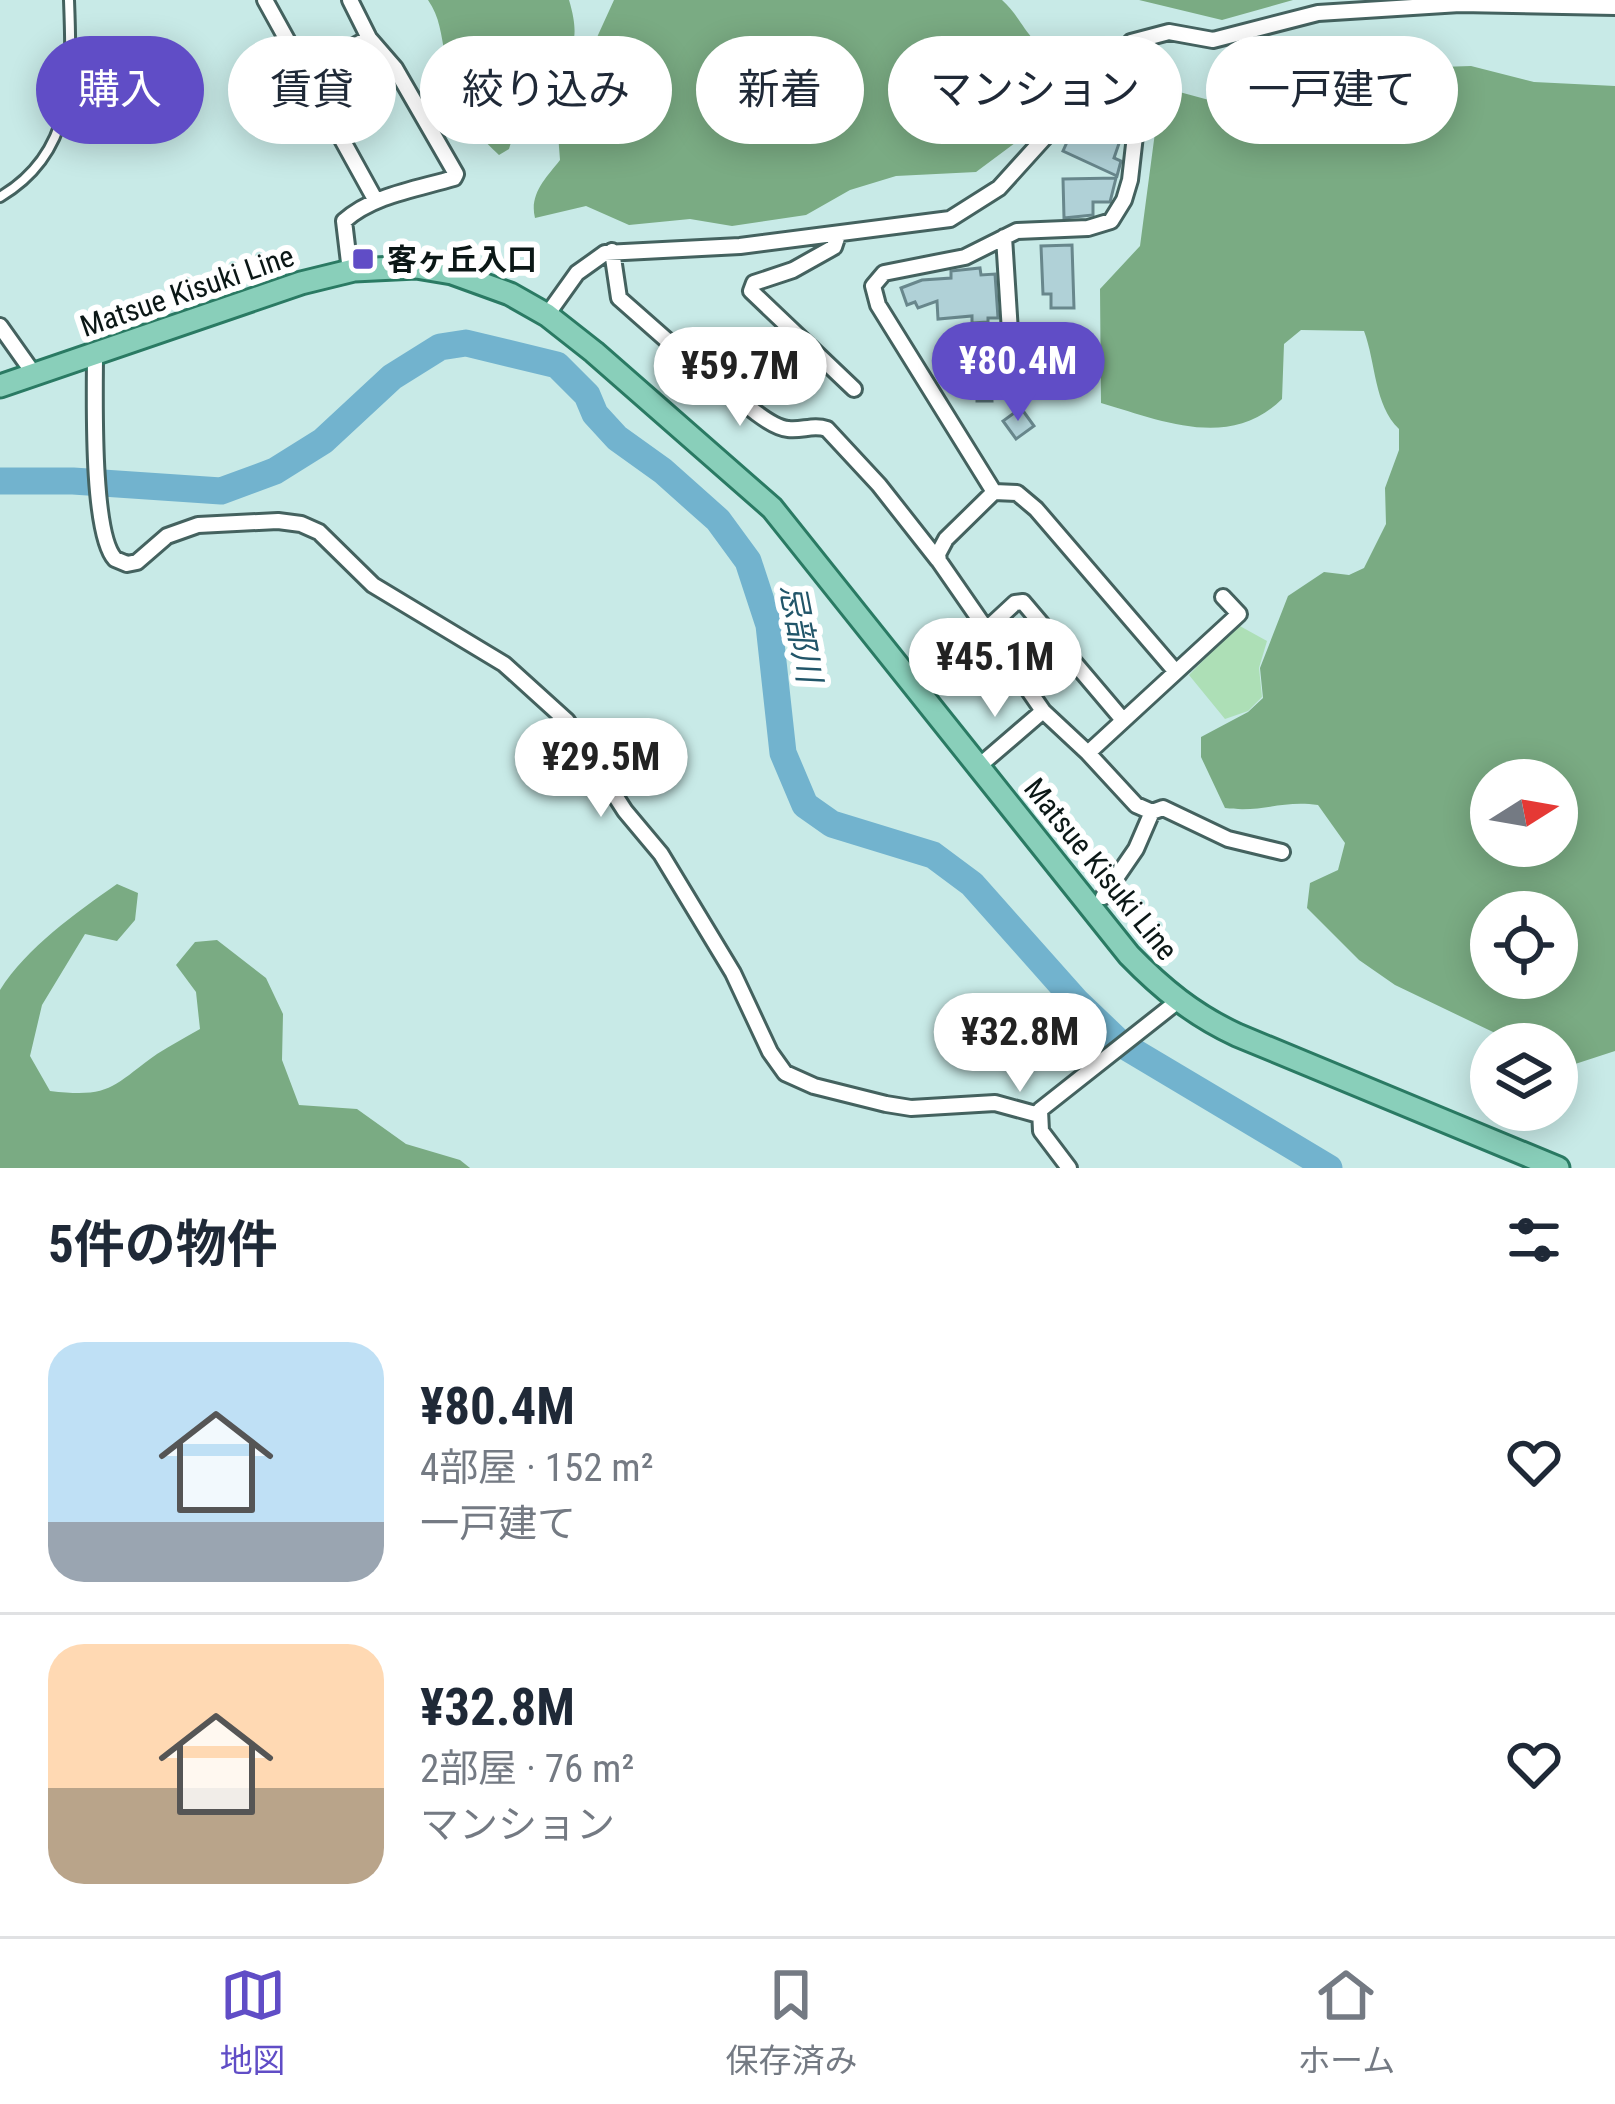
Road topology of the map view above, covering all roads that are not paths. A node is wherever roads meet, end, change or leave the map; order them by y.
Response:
1 (69, 0) edge
2 (265, 0) edge
3 (350, 0) edge
4 (1615, 8) edge
5 (285, 36) edge
6 (368, 36) edge
7 (1156, 36) edge
8 (396, 70) edge
9 (344, 144) edge
10 (1038, 144) edge
11 (1133, 144) edge
12 (0, 197) edge
13 (376, 201) junction
14 (838, 235) junction
15 (1004, 237) junction
16 (612, 251) junction
17 (350, 271) junction
18 (547, 315) junction
19 (0, 326) edge
20 (95, 354) junction
21 (34, 374) junction
22 (0, 386) edge
23 (854, 389) dead end
24 (1014, 395) dead end
25 (994, 492) junction
26 (940, 561) junction
27 (1222, 597) dead end
28 (988, 628) junction
29 (1176, 673) junction
30 (1043, 711) junction
31 (1124, 720) junction
32 (1088, 753) junction
33 (979, 766) junction
34 (1152, 812) junction
35 (1282, 852) dead end
36 (1102, 897) dead end
37 (1178, 1001) junction
38 (1039, 1115) junction
39 (1069, 1168) edge
40 (1558, 1168) edge

1 - 12 lane
2 - 5 street
3 - 6 street
4 - 7 street
8 - 13 street
9 - 13 street
10 - 14 street
11 - 15 street
13 - 17 street
14 - 16 street
14 - 23 street
15 - 24 street
15 - 25 street
16 - 18 street
16 - 26 street
17 - 18 main road, Matsue Kisuki Line
17 - 20 main road, Matsue Kisuki Line
18 - 33 main road, Matsue Kisuki Line
19 - 21 street
20 - 21 main road, Matsue Kisuki Line
20 - 38 street
21 - 22 main road, Matsue Kisuki Line
25 - 26 street
25 - 29 street
26 - 28 street
27 - 29 street
28 - 30 street
28 - 31 street
29 - 31 street
30 - 32 street
30 - 33 street
31 - 32 street
32 - 34 street
33 - 37 main road, Matsue Kisuki Line
34 - 35 street
34 - 36 street
37 - 38 street
37 - 40 main road, Matsue Kisuki Line
38 - 39 street

